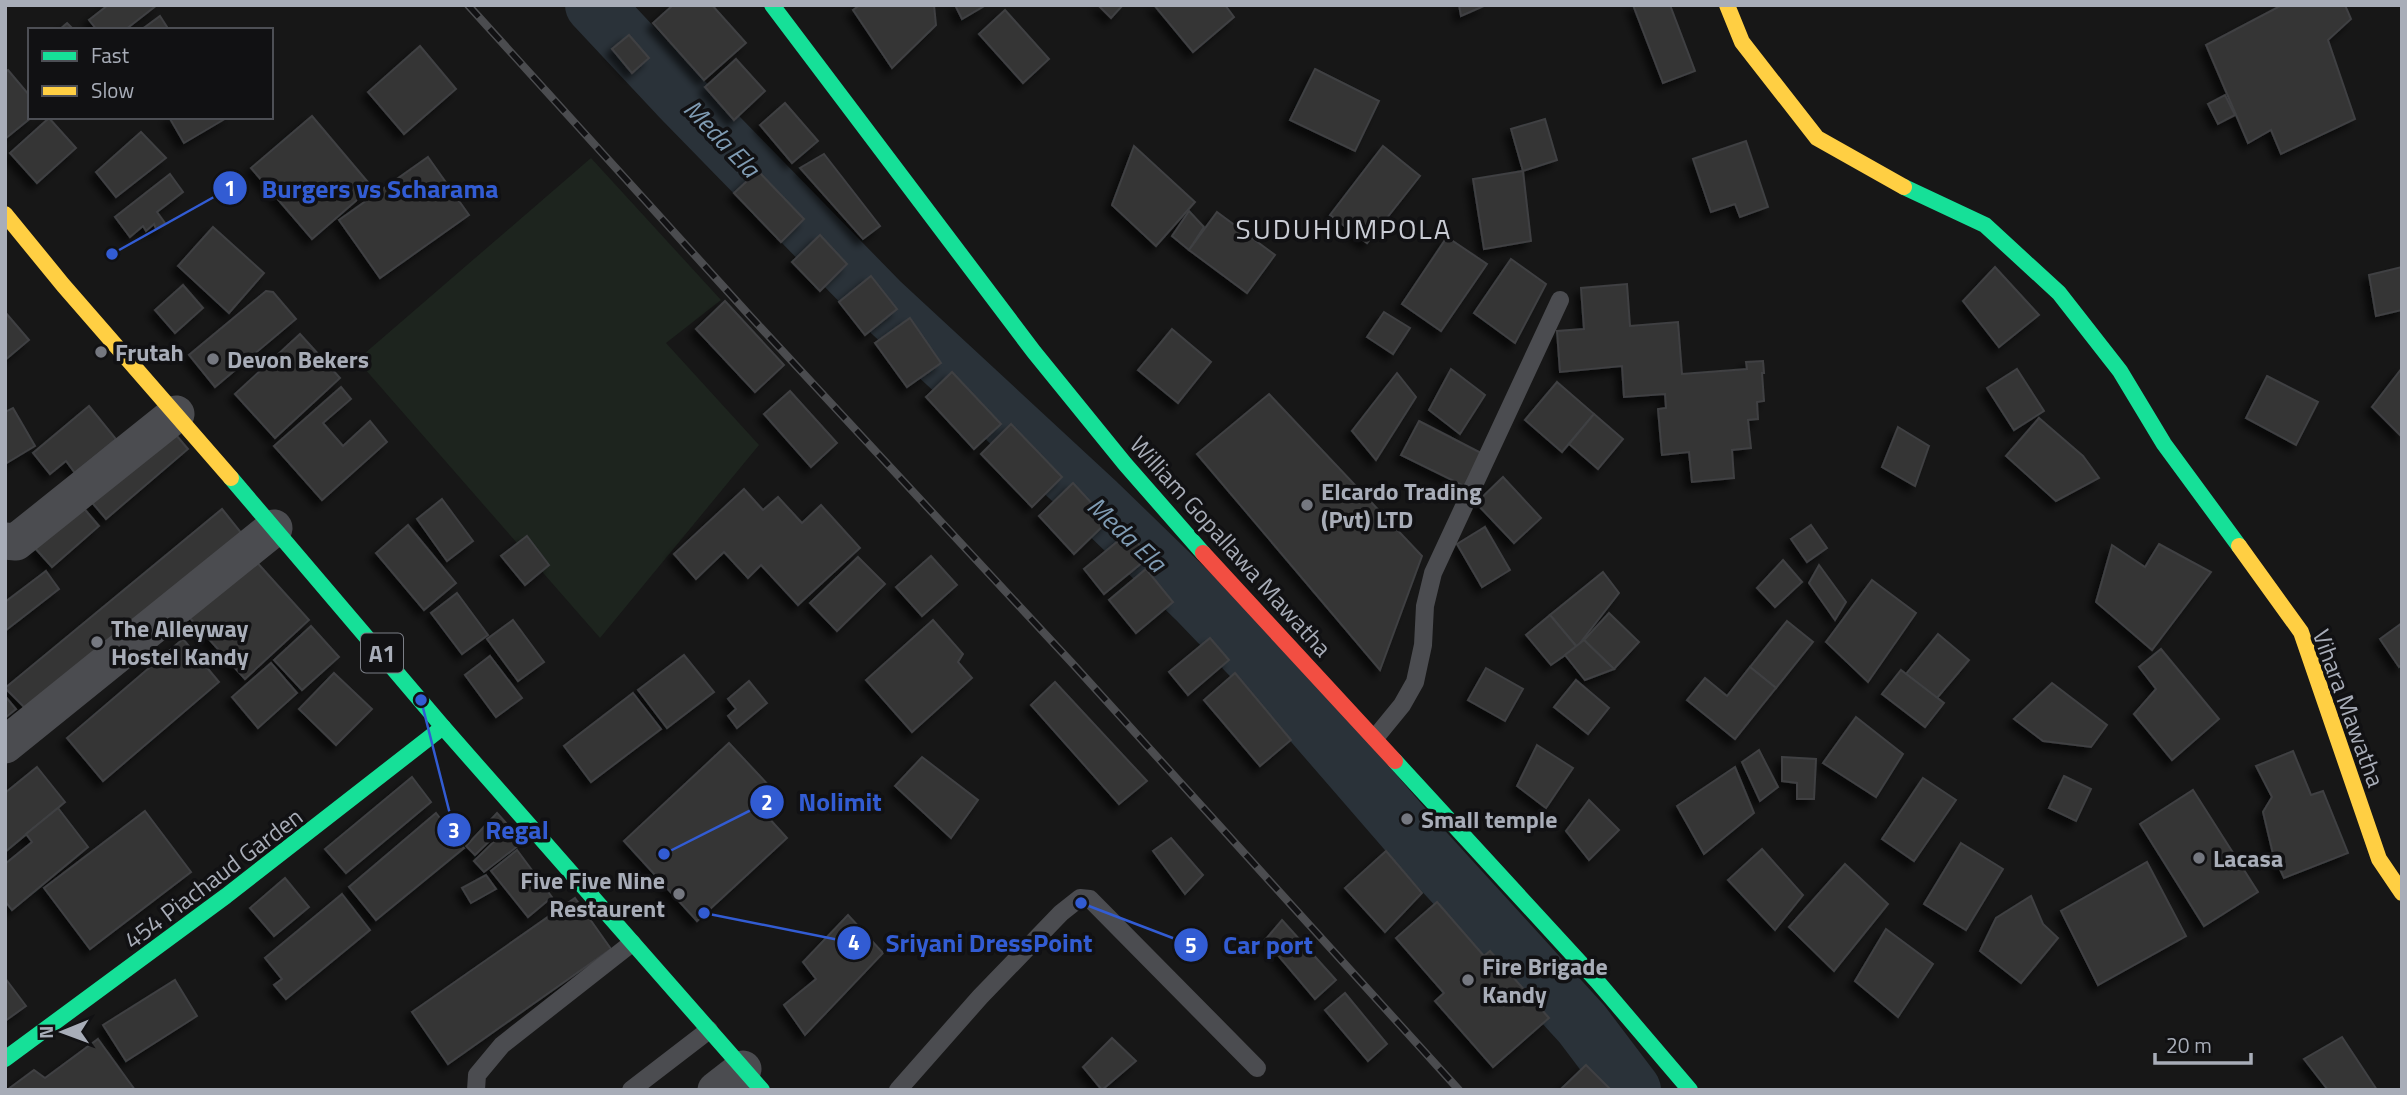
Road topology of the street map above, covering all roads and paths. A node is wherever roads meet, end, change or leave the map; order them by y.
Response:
1 (772, 5) edge
2 (1727, 5) edge
3 (5, 214) edge
4 (1560, 300) dead end
5 (176, 414) junction
6 (274, 528) junction
7 (5, 541) edge
8 (443, 727) junction
9 (1375, 738) junction
10 (5, 745) edge
11 (2402, 893) edge
12 (632, 943) junction
13 (709, 1030) junction
14 (5, 1059) edge
15 (1257, 1068) dead end
16 (740, 1083) edge
17 (476, 1090) edge
18 (631, 1090) edge
19 (898, 1090) edge
20 (1690, 1090) edge

1 - 9 main road, William Gopallawa Mawatha
2 - 11 main road, Vihara Mawatha
3 - 5 main road, A1
4 - 9 lane
5 - 6 main road, A1
5 - 7 street
6 - 8 main road, A1
6 - 10 street
8 - 12 main road, A1
8 - 14 main road, 454 Piachaud Garden
9 - 20 main road, William Gopallawa Mawatha
12 - 13 main road, A1
12 - 17 lane
13 - 16 main road, A1
13 - 18 lane
15 - 19 lane

